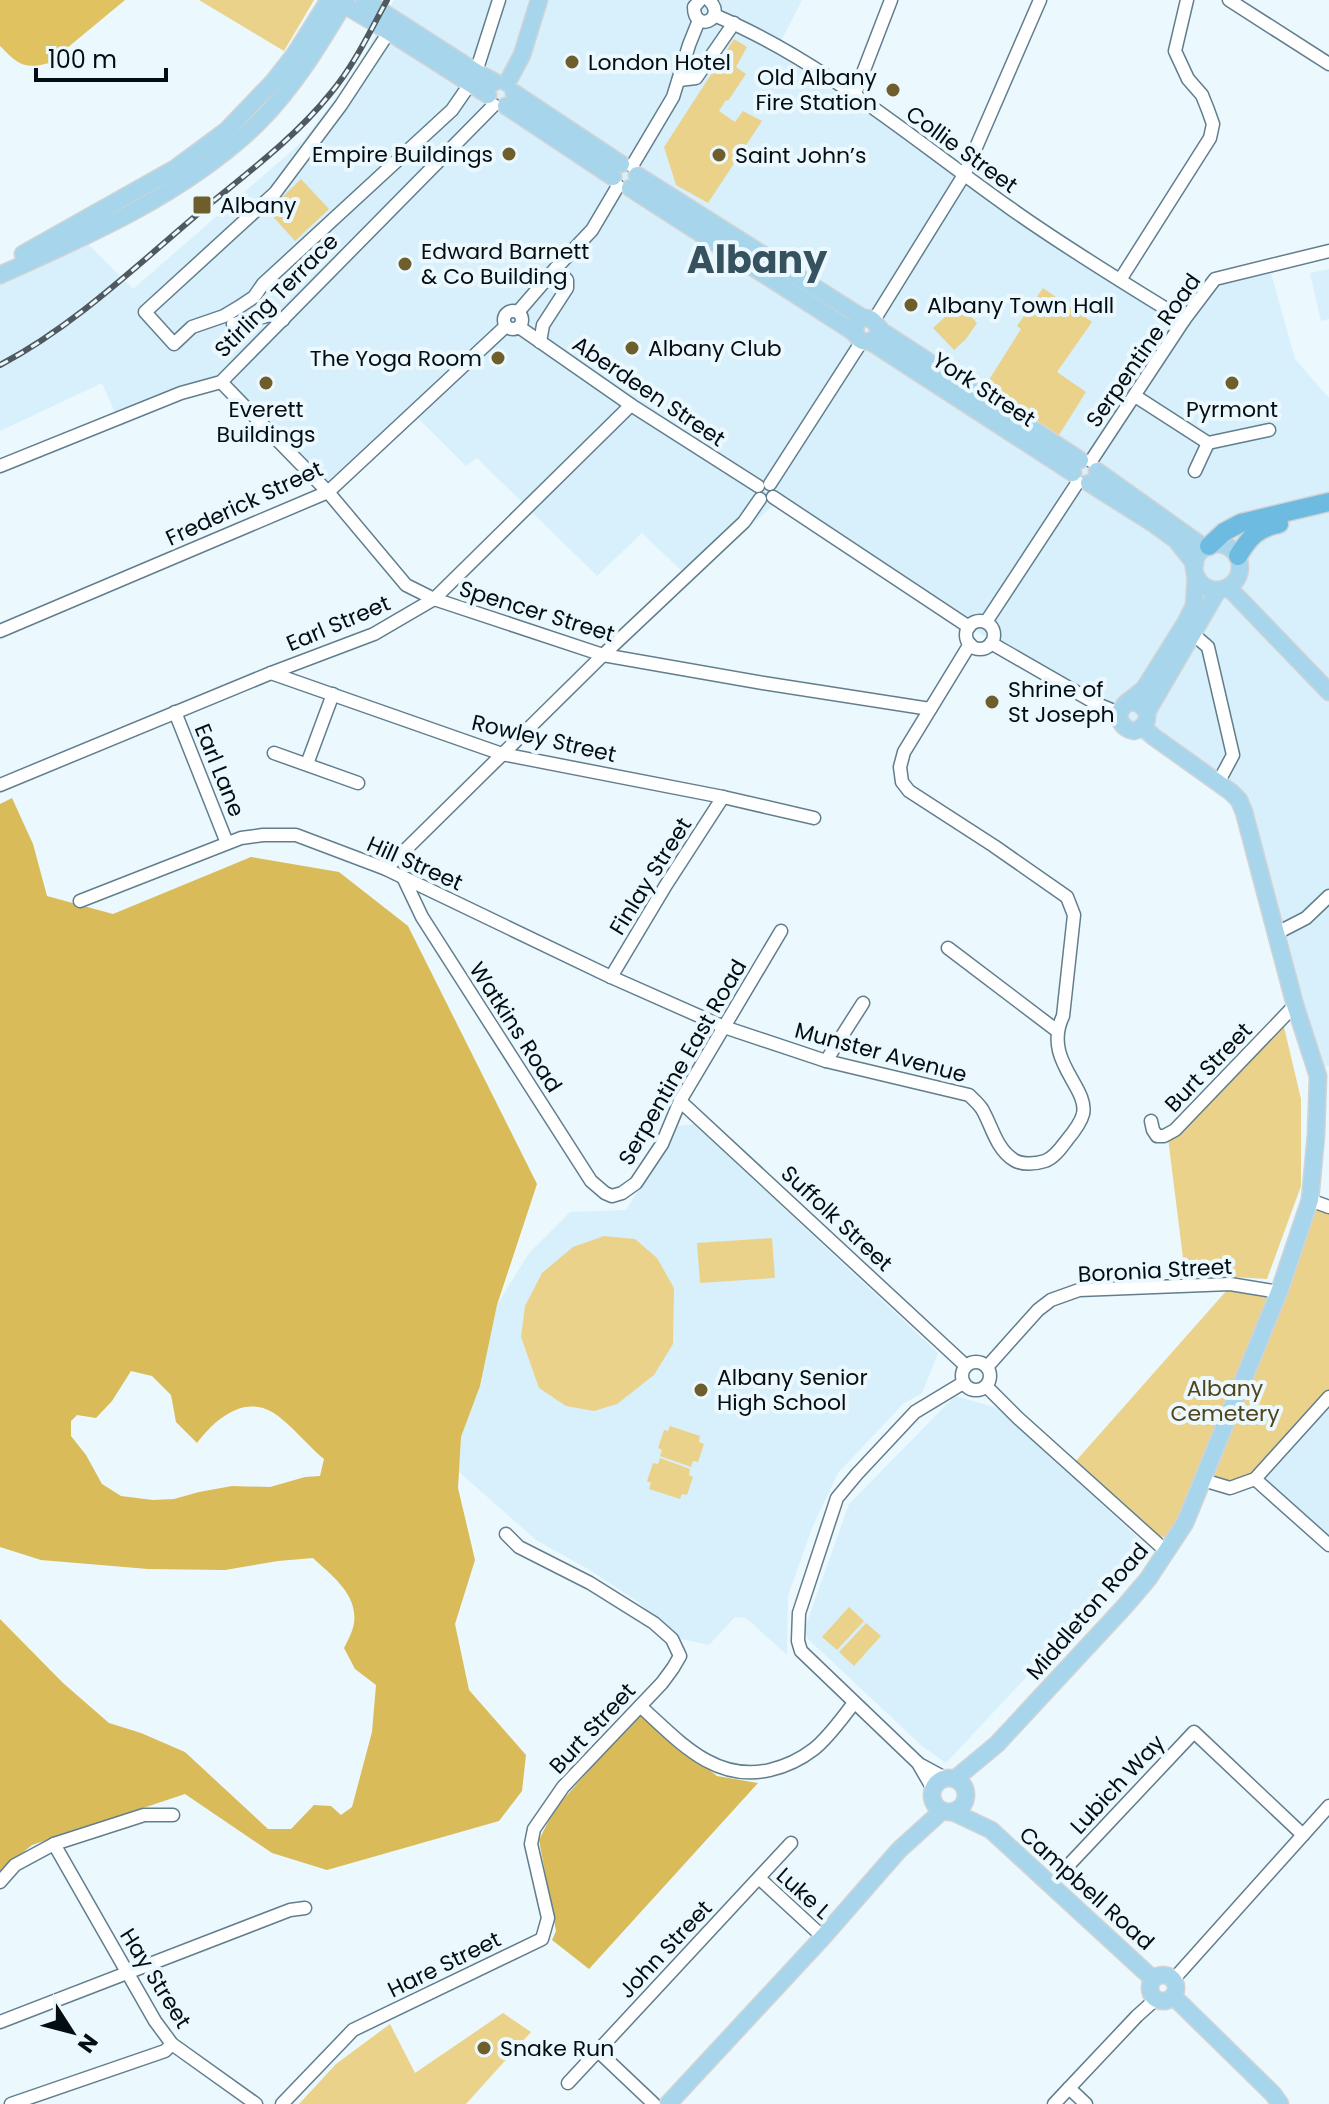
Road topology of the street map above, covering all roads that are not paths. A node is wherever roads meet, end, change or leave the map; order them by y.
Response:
1 (499, 0) edge
2 (539, 0) edge
3 (709, 0) edge
4 (891, 0) edge
5 (1040, 0) edge
6 (1187, 0) edge
7 (1229, 0) edge
8 (339, 1) edge
9 (696, 1) edge
10 (376, 14) edge
11 (714, 15) junction
12 (699, 20) junction
13 (734, 23) junction
14 (329, 29) junction
15 (1327, 59) edge
16 (473, 78) junction
17 (679, 80) junction
18 (501, 94) junction
19 (854, 96) junction
20 (964, 175) junction
21 (625, 176) junction
22 (79, 232) junction
23 (1329, 251) edge
24 (0, 266) edge
25 (556, 268) junction
26 (0, 275) edge
27 (1120, 280) junction
28 (283, 320) junction
29 (1184, 320) junction
30 (233, 324) dead end
31 (512, 326) junction
32 (867, 330) junction
33 (540, 342) junction
34 (221, 382) junction
35 (1135, 396) junction
36 (631, 405) junction
37 (1269, 430) dead end
38 (1208, 443) junction
39 (0, 466) edge
40 (1195, 471) dead end
41 (1085, 472) junction
42 (328, 492) junction
43 (765, 492) junction
44 (1329, 502) edge
45 (1329, 515) edge
46 (1207, 547) junction
47 (1238, 556) junction
48 (1196, 570) junction
49 (1227, 585) junction
50 (434, 599) junction
51 (986, 622) junction
52 (969, 627) junction
53 (0, 631) edge
54 (1193, 634) junction
55 (991, 643) junction
56 (970, 644) junction
57 (603, 655) junction
58 (271, 673) junction
59 (1329, 682) edge
60 (1329, 692) edge
61 (333, 694) junction
62 (1125, 708) junction
63 (930, 709) junction
64 (175, 712) junction
65 (1145, 720) junction
66 (274, 753) dead end
67 (502, 754) junction
68 (307, 764) junction
69 (358, 783) dead end
70 (1218, 783) junction
71 (0, 785) edge
72 (723, 797) junction
73 (814, 818) dead end
74 (227, 843) junction
75 (386, 869) junction
76 (403, 877) junction
77 (1329, 896) edge
78 (80, 901) dead end
79 (781, 931) dead end
80 (1277, 933) junction
81 (948, 948) dead end
82 (611, 977) junction
83 (863, 1003) dead end
84 (1295, 1005) junction
85 (724, 1027) junction
86 (1056, 1030) junction
87 (1304, 1037) junction
88 (826, 1061) junction
89 (1324, 1074) edge
90 (680, 1101) junction
91 (1151, 1121) dead end
92 (1316, 1135) junction
93 (605, 1193) joint
94 (1310, 1200) junction
95 (1329, 1207) edge
96 (1279, 1292) junction
97 (966, 1366) junction
98 (987, 1367) junction
99 (963, 1383) junction
100 (986, 1386) junction
101 (1329, 1397) edge
102 (1255, 1479) junction
103 (1203, 1480) junction
104 (506, 1534) dead end
105 (1329, 1545) edge
106 (1167, 1552) junction
107 (854, 1703) junction
108 (640, 1706) junction
109 (949, 1795) junction
110 (1329, 1806) edge
111 (173, 1815) dead end
112 (534, 1829) joint
113 (1303, 1835) junction
114 (791, 1843) dead end
115 (54, 1844) junction
116 (1065, 1869) dead end
117 (759, 1878) junction
118 (0, 1882) edge
119 (305, 1908) dead end
120 (823, 1937) junction
121 (127, 1972) junction
122 (1167, 1992) junction
123 (0, 2022) edge
124 (172, 2044) junction
125 (598, 2051) junction
126 (568, 2083) dead end
127 (1069, 2088) junction
128 (1271, 2101) edge
129 (11, 2104) edge
130 (256, 2104) edge
131 (282, 2104) edge
132 (654, 2104) edge
133 (668, 2104) edge
134 (1054, 2104) edge
135 (1086, 2104) edge

1 - 16 street
2 - 18 main road, Stirling Terrace
3 - 11 street
4 - 19 street
5 - 20 street
6 - 27 street
7 - 15 street
8 - 10 main road, York Street
8 - 14 main road
8 - 22 main road
9 - 12 street
10 - 14 main road
10 - 16 main road, York Street
10 - 16 street
11 - 12 street
11 - 13 street, Collie Street
12 - 17 street
13 - 17 street
13 - 19 street, Collie Street
14 - 22 main road
16 - 18 main road, York Street
17 - 21 street
18 - 21 main road, York Street
18 - 28 street, Stirling Terrace
19 - 20 street, Collie Street
20 - 27 street, Collie Street
20 - 32 street
21 - 25 street
21 - 32 main road, York Street
22 - 24 main road
22 - 26 main road
23 - 29 street, Serpentine Road
25 - 31 street
25 - 33 street
27 - 29 street, Collie Street
28 - 30 street
28 - 34 street, Stirling Terrace
29 - 35 street, Serpentine Road
31 - 33 street, Aberdeen Street
31 - 42 street, Frederick Street
32 - 41 main road, York Street
32 - 43 street
33 - 36 street, Aberdeen Street
34 - 39 street, Stirling Terrace
34 - 42 street, Spencer Street
35 - 38 street
35 - 41 street, Serpentine Road
36 - 43 street, Aberdeen Street
36 - 50 street, Earl Street
37 - 38 street
38 - 40 street
41 - 46 main road, York Street
41 - 48 main road, York Street
41 - 51 street, Serpentine Road
42 - 50 street, Spencer Street
42 - 53 street, Frederick Street
43 - 52 street, Aberdeen Street
43 - 57 street
44 - 46 highway
45 - 47 highway
46 - 47 main road
46 - 48 main road
47 - 49 main road
48 - 49 main road
48 - 62 main road
49 - 54 main road
49 - 59 main road
49 - 60 main road
50 - 57 street, Spencer Street
50 - 58 street, Earl Street
51 - 52 street
51 - 55 street
52 - 56 street
54 - 65 main road
54 - 70 street
55 - 56 street
55 - 62 street
56 - 63 street
57 - 63 street, Spencer Street
57 - 67 street
58 - 61 street, Rowley Street
58 - 64 street, Earl Street
61 - 67 street, Rowley Street
61 - 68 street
62 - 65 main road
62 - 65 main road
63 - 86 street, Munster Avenue
64 - 71 street, Earl Street
64 - 74 street, Earl Lane
65 - 70 main road, Middleton Road
66 - 68 street
67 - 72 street, Rowley Street
67 - 75 street
68 - 69 street
70 - 80 main road, Middleton Road
72 - 73 street, Rowley Street
72 - 82 street, Finlay Street
74 - 75 street, Hill Street
74 - 78 street, Hill Street
75 - 76 street, Hill Street
76 - 82 street, Hill Street
76 - 93 street, Watkins Road
77 - 80 street
79 - 85 street, Serpentine East Road
80 - 84 main road, Middleton Road
81 - 86 street
82 - 85 street, Hill Street
83 - 88 street
84 - 87 main road, Middleton Road
84 - 91 street, Burt Street
85 - 88 street, Munster Avenue
85 - 90 street, Serpentine East Road
86 - 88 street, Munster Avenue
87 - 89 main road, Middleton Road
87 - 92 main road, Middleton Road
89 - 92 main road, Middleton Road
90 - 93 street, Serpentine East Road
90 - 97 street, Suffolk Street
92 - 94 main road, Middleton Road
94 - 95 street
94 - 96 main road, Middleton Road
96 - 98 street, Boronia Street
96 - 103 main road, Middleton Road
97 - 98 street
97 - 99 street
98 - 100 street
99 - 100 street
99 - 107 street, Campbell Road
100 - 106 street
101 - 102 street
102 - 103 street
102 - 105 street
103 - 106 main road, Middleton Road
104 - 108 street, Burt Street
106 - 109 main road, Middleton Road
107 - 108 street
107 - 109 street, Campbell Road
108 - 112 street, Burt Street
109 - 120 main road, Middleton Road
109 - 122 main road, Campbell Road
110 - 113 street
111 - 115 street
112 - 131 street, Hare Street
113 - 116 street, Lubich Way
113 - 122 street
114 - 117 street, John Street
115 - 118 street
115 - 121 street, Hay Street
117 - 120 street, Luke L
117 - 125 street, John Street
119 - 121 street
120 - 133 main road, Middleton Road
121 - 123 street
121 - 124 street, Hay Street
122 - 127 street
122 - 128 main road
124 - 129 street
124 - 130 street, Hay Street
125 - 126 street, John Street
125 - 132 street
127 - 134 street
127 - 135 street

